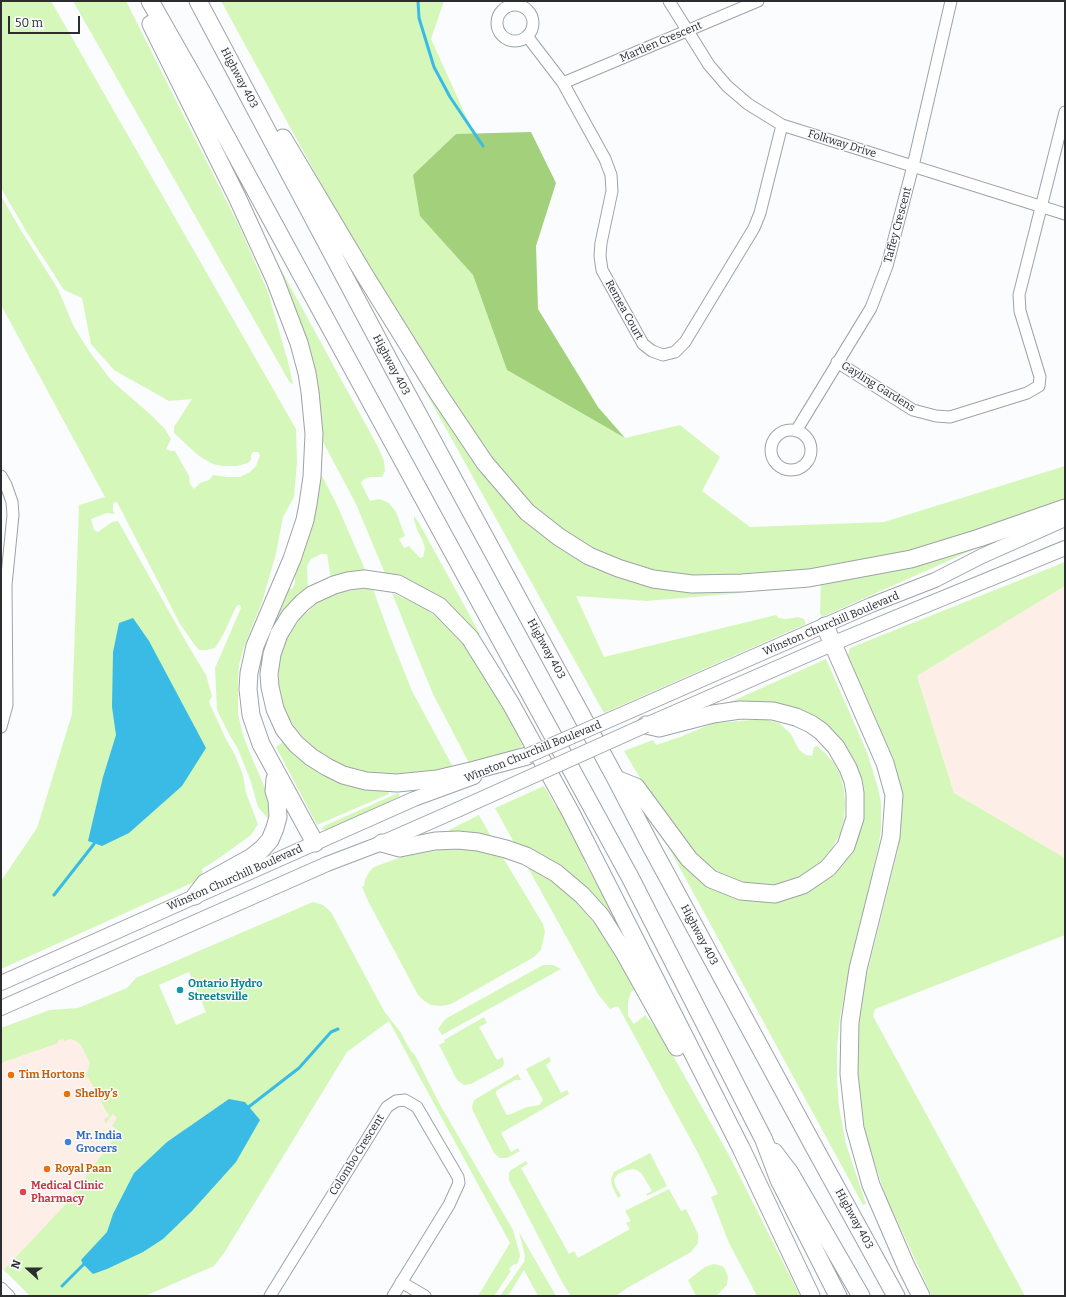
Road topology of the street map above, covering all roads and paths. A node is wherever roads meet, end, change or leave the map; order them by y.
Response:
1 (140, 1) edge
2 (150, 1) edge
3 (198, 1) edge
4 (669, 1) edge
5 (758, 1) edge
6 (951, 1) edge
7 (687, 31) junction
8 (527, 36) dead end
9 (563, 83) junction
10 (255, 108) junction
11 (1065, 112) edge
12 (782, 125) junction
13 (913, 166) junction
14 (1042, 206) junction
15 (1065, 214) edge
16 (837, 362) junction
17 (796, 431) dead end
18 (1, 476) edge
19 (1065, 508) edge
20 (1065, 519) edge
21 (1065, 548) edge
22 (825, 626) junction
23 (833, 644) junction
24 (646, 725) junction
25 (1, 727) edge
26 (527, 756) joint
27 (276, 772) junction
28 (616, 779) junction
29 (439, 784) junction
30 (315, 843) junction
31 (382, 843) junction
32 (195, 896) junction
33 (1, 983) edge
34 (1, 1008) edge
35 (764, 1140) junction
36 (741, 1148) junction
37 (402, 1282) junction
38 (1, 1288) edge
39 (9, 1296) edge
40 (270, 1296) edge
41 (393, 1296) edge
42 (425, 1296) edge
43 (811, 1296) edge
44 (838, 1296) edge
45 (861, 1296) edge
46 (896, 1296) edge
47 (921, 1296) edge

1 - 27 highway
2 - 35 highway
3 - 10 highway, Highway 403
4 - 7 street, Folkway Drive
5 - 7 street, Martlen Crescent
6 - 13 street, Taffey Crescent
7 - 9 street, Martlen Crescent
7 - 12 street, Folkway Drive
8 - 9 street, Remea Court
9 - 12 street, Remea Court
10 - 19 highway
10 - 28 highway, Highway 403
11 - 14 street
12 - 13 street, Folkway Drive
13 - 14 street, Folkway Drive
13 - 16 street, Taffey Crescent
14 - 15 street, Folkway Drive
14 - 16 street, Gayling Gardens
16 - 17 street, Taffey Crescent
18 - 25 street
20 - 22 main road, Winston Churchill Boulevard
21 - 23 main road, Winston Churchill Boulevard
22 - 23 highway
22 - 26 main road, Winston Churchill Boulevard, bridge
23 - 24 main road, Winston Churchill Boulevard
23 - 47 highway
24 - 28 highway
24 - 31 main road, Winston Churchill Boulevard, bridge
26 - 29 highway
27 - 30 highway
27 - 32 highway
28 - 46 highway, Highway 403
29 - 30 main road, Winston Churchill Boulevard
29 - 36 highway
30 - 32 main road, Winston Churchill Boulevard
31 - 34 main road, Winston Churchill Boulevard
31 - 36 highway
32 - 33 main road, Winston Churchill Boulevard
35 - 44 highway
35 - 45 highway
36 - 43 highway
37 - 40 street, Colombo Crescent
37 - 41 street, Colombo Crescent
37 - 42 street
38 - 39 street

